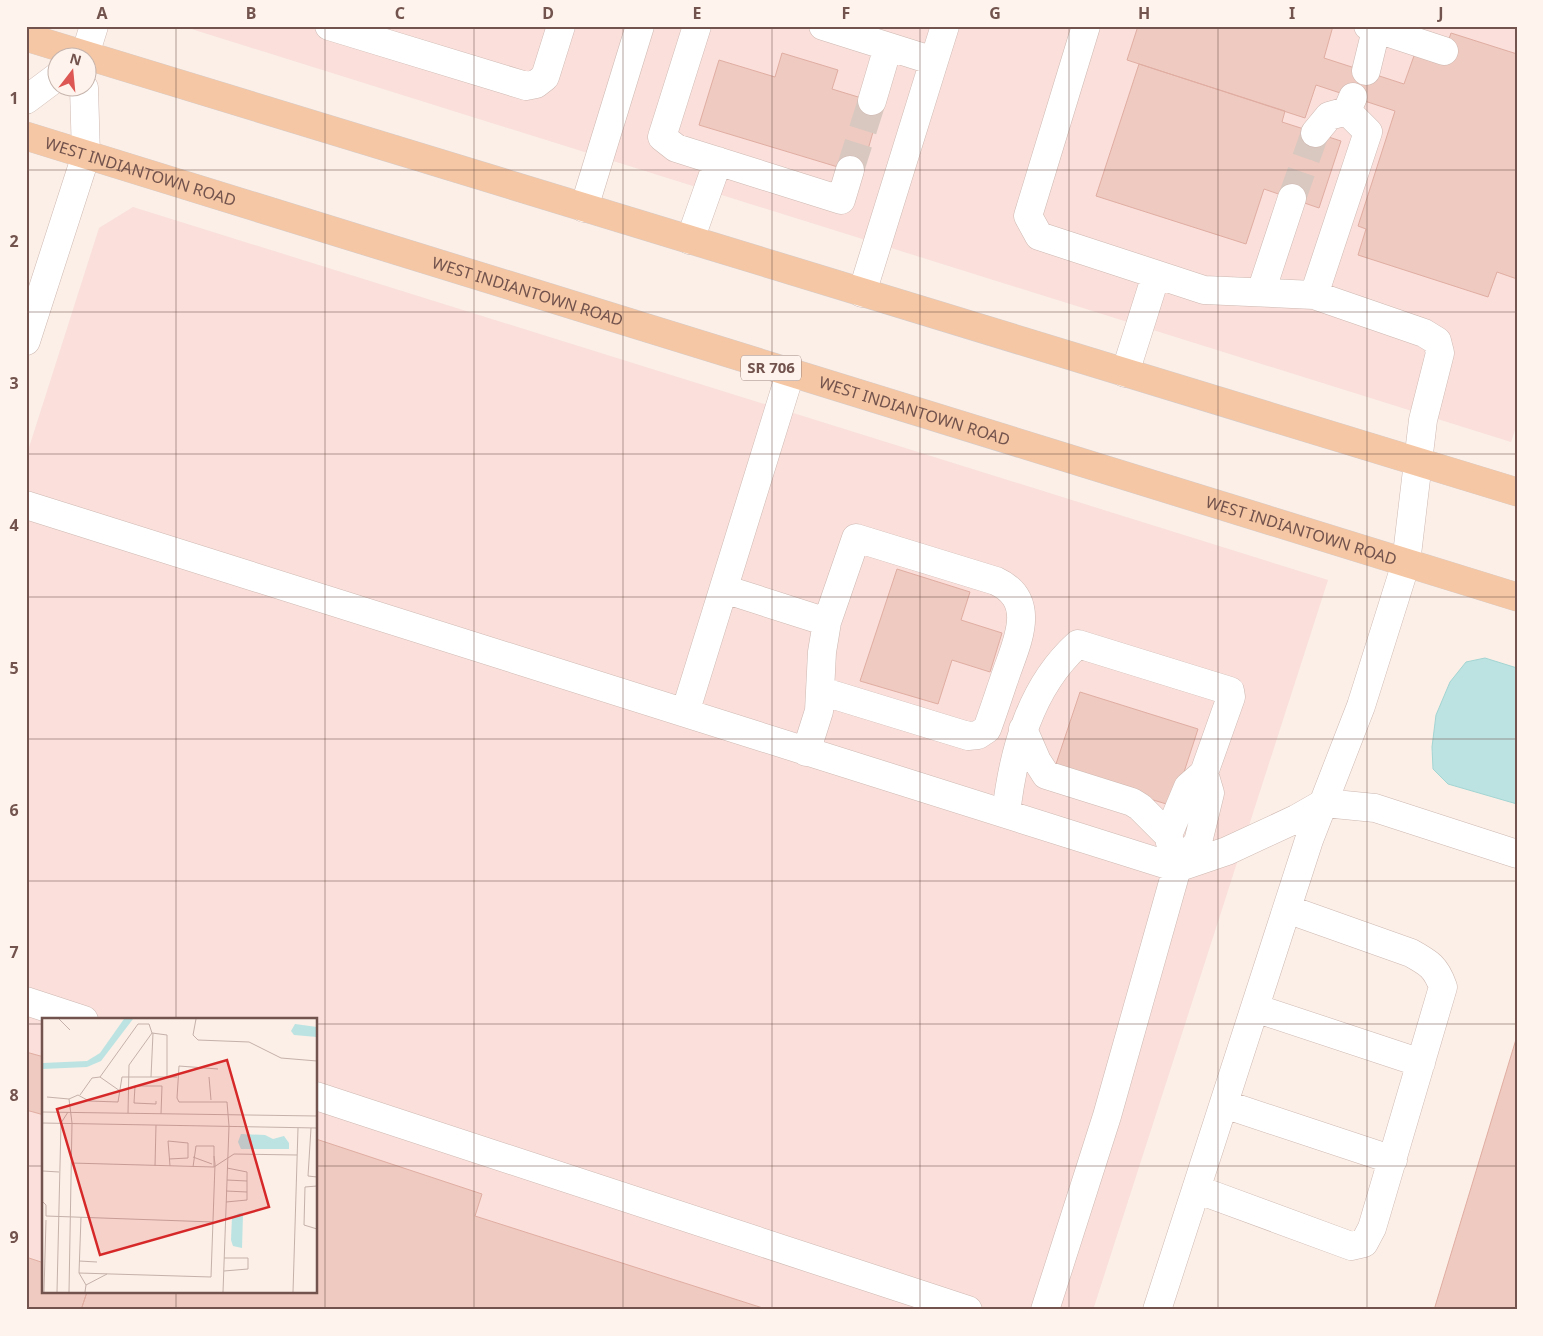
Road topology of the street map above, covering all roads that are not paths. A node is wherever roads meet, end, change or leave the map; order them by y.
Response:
1 (94, 26) edge
2 (329, 26) edge
3 (561, 26) edge
4 (640, 26) edge
5 (697, 26) edge
6 (823, 26) edge
7 (945, 26) edge
8 (1086, 26) edge
9 (1372, 28) edge
10 (26, 37) edge
11 (888, 47) junction
12 (57, 48) edge
13 (86, 48) edge
14 (1444, 51) dead end
15 (934, 61) junction
16 (98, 62) edge
17 (1366, 71) dead end
18 (48, 84) edge
19 (84, 98) edge
20 (26, 100) edge
21 (872, 101) tunnel mouth
22 (1315, 133) tunnel mouth
23 (26, 136) edge
24 (86, 155) junction
25 (718, 161) junction
26 (850, 170) tunnel mouth
27 (1292, 198) tunnel mouth
28 (584, 208) junction
29 (690, 240) junction
30 (1156, 275) junction
31 (1261, 292) junction
32 (862, 293) junction
33 (1314, 295) junction
34 (26, 341) edge
35 (1125, 373) junction
36 (790, 374) junction
37 (1418, 462) junction
38 (1517, 492) edge
39 (26, 505) edge
40 (1406, 563) junction
41 (724, 589) junction
42 (1517, 597) edge
43 (827, 622) junction
44 (821, 691) junction
45 (685, 713) junction
46 (1023, 729) junction
47 (806, 752) junction
48 (1204, 774) junction
49 (1324, 803) junction
50 (1006, 814) junction
51 (1168, 835) junction
52 (1517, 854) edge
53 (1177, 868) junction
54 (1287, 909) junction
55 (26, 1001) edge
56 (1255, 1008) junction
57 (78, 1018) edge
58 (1421, 1063) junction
59 (318, 1097) edge
60 (1224, 1104) junction
61 (1392, 1160) junction
62 (1196, 1189) junction
63 (968, 1310) edge
64 (1045, 1310) edge
65 (1157, 1310) edge

1 - 13 street
2 - 3 street
4 - 28 street
5 - 25 street
6 - 11 street
7 - 15 street
8 - 30 street
9 - 14 street
9 - 17 street
10 - 12 main road
11 - 15 street
11 - 21 street
15 - 32 street
16 - 28 main road
18 - 20 street
19 - 24 street
22 - 33 street
23 - 24 main road, WEST INDIANTOWN ROAD / SR 706
24 - 34 street
24 - 36 main road, WEST INDIANTOWN ROAD / SR 706
25 - 26 street
25 - 29 street
27 - 31 street
28 - 29 main road
29 - 32 main road
30 - 31 street
30 - 35 street
31 - 33 street
32 - 35 main road
33 - 37 street
35 - 37 main road
36 - 40 main road, WEST INDIANTOWN ROAD / SR 706
36 - 41 street
37 - 38 main road
37 - 40 street
39 - 45 street
40 - 42 main road, WEST INDIANTOWN ROAD / SR 706
40 - 49 street
41 - 43 street
41 - 45 street
43 - 44 street
43 - 44 street
44 - 47 street
45 - 47 street
46 - 48 street
46 - 50 street
46 - 51 street
47 - 50 street
48 - 51 street
48 - 53 street
49 - 52 street
49 - 53 street
49 - 54 street
50 - 53 street
51 - 53 street
53 - 64 street
54 - 56 street
54 - 58 street
55 - 57 street
56 - 58 street
56 - 60 street
58 - 61 street
59 - 63 street
60 - 61 street
60 - 62 street
61 - 62 street
62 - 65 street

